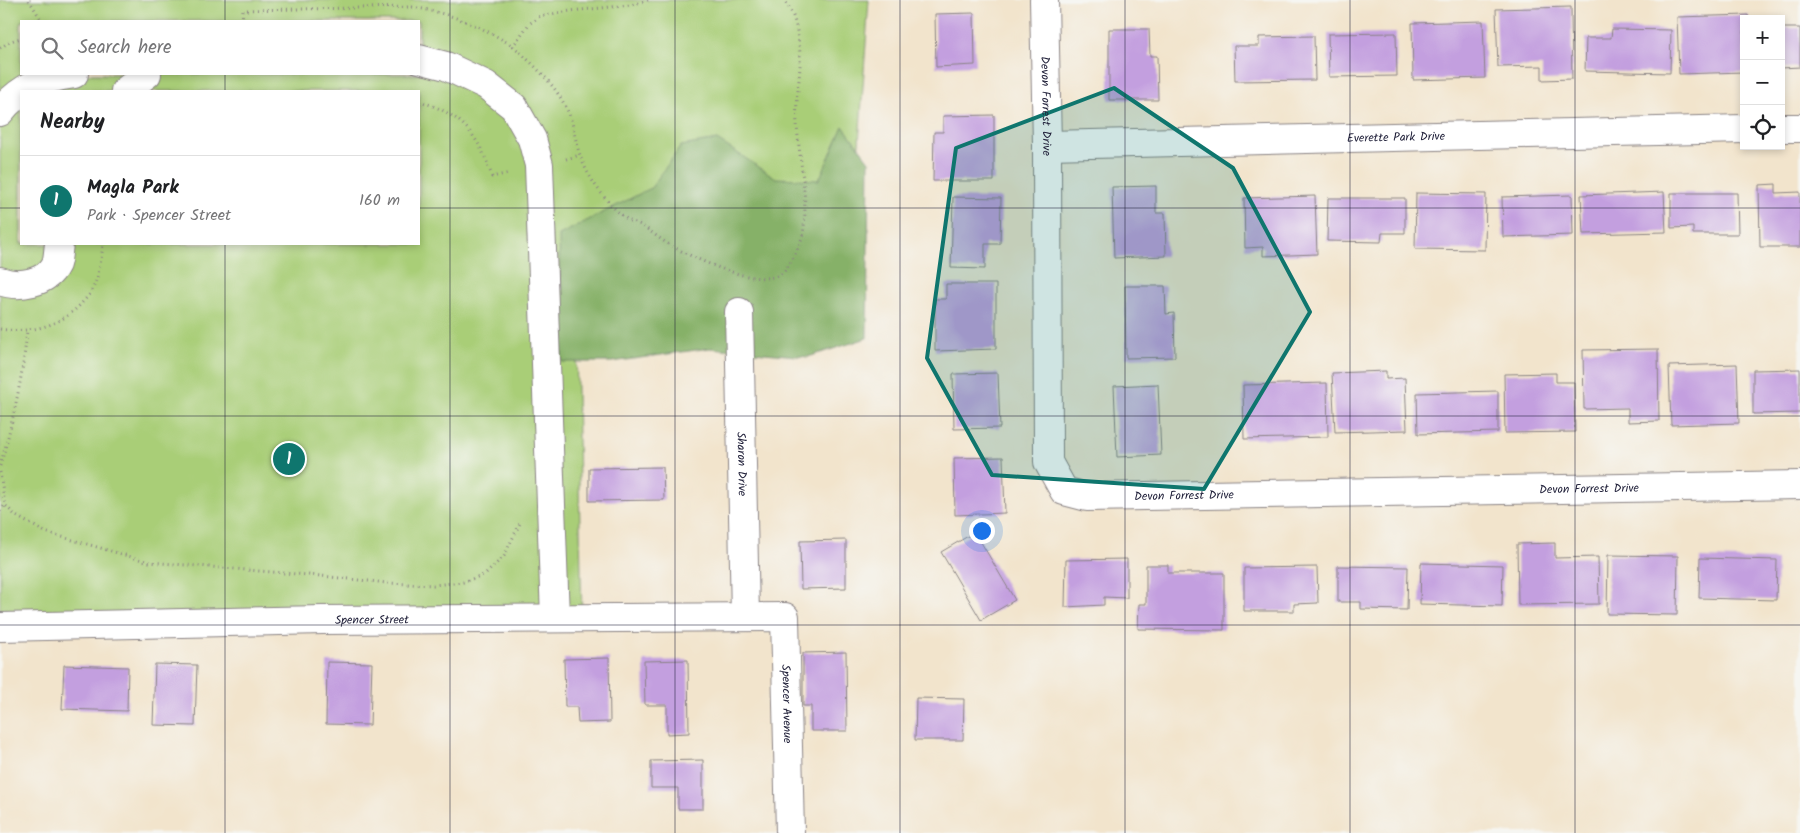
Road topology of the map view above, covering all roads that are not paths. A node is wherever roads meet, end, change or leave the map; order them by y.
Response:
1 (1044, 0) edge
2 (420, 60) edge
3 (66, 75) edge
4 (146, 75) edge
5 (23, 90) edge
6 (126, 90) edge
7 (20, 92) edge
8 (0, 112) edge
9 (1785, 128) edge
10 (1800, 128) edge
11 (1740, 129) edge
12 (1047, 145) junction
13 (59, 245) edge
14 (0, 281) edge
15 (739, 312) dead end
16 (1800, 485) edge
17 (745, 617) junction
18 (555, 618) junction
19 (0, 626) edge
20 (790, 833) edge

1 - 12 street, Devon Forrest Drive
2 - 18 street
3 - 5 street
4 - 6 street
7 - 8 street
9 - 10 street
11 - 12 street, Everette Park Drive
12 - 16 street, Devon Forrest Drive
13 - 14 street
15 - 17 street, Sharon Drive
17 - 18 street, Spencer Street
17 - 20 street, Spencer Avenue
18 - 19 street, Spencer Street

